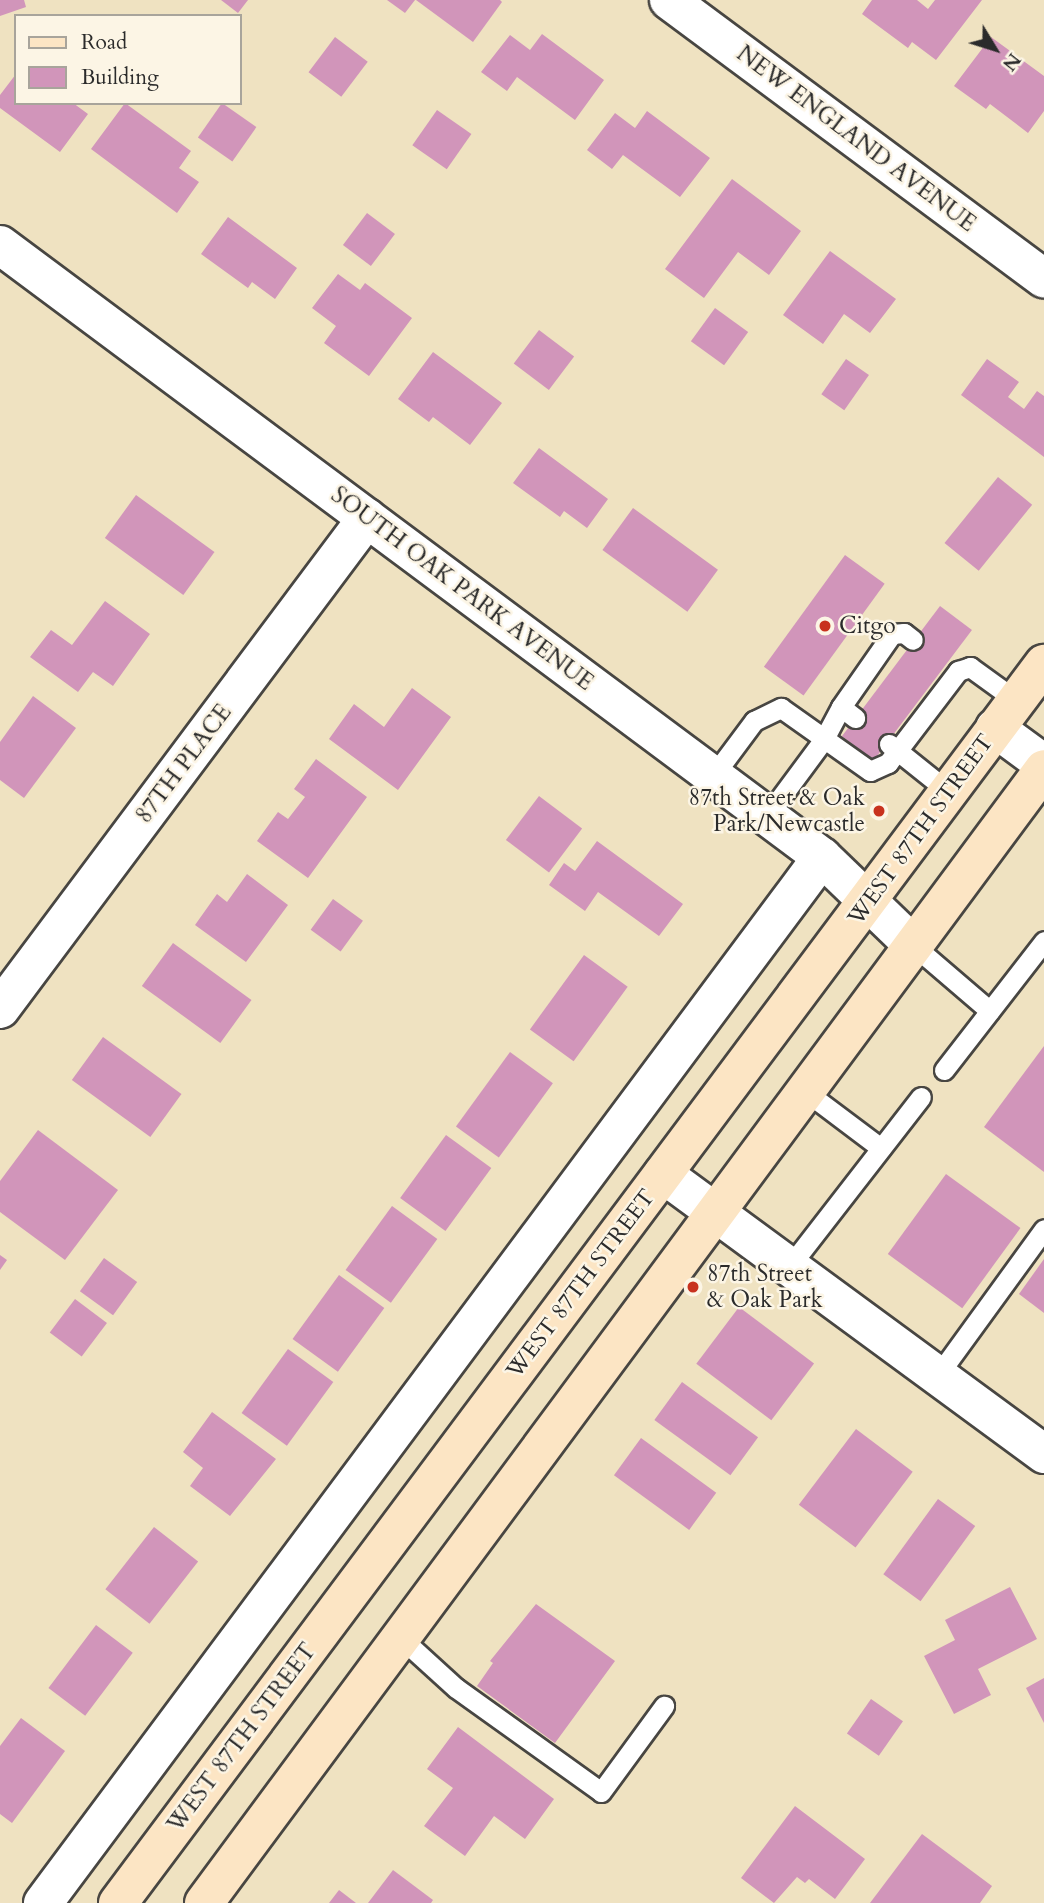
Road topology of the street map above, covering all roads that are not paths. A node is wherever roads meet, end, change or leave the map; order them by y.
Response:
1 (669, 0) edge
2 (0, 245) edge
3 (1044, 278) edge
4 (368, 519) junction
5 (913, 640) dead end
6 (1044, 664) edge
7 (1006, 715) junction
8 (824, 739) junction
9 (893, 747) junction
10 (1044, 766) edge
11 (713, 776) junction
12 (949, 792) junction
13 (767, 816) junction
14 (822, 857) junction
15 (868, 901) junction
16 (1044, 941) edge
17 (913, 945) junction
18 (0, 1009) edge
19 (990, 1012) junction
20 (944, 1070) dead end
21 (805, 1091) junction
22 (921, 1097) dead end
23 (881, 1148) junction
24 (663, 1174) junction
25 (716, 1213) junction
26 (1044, 1230) edge
27 (789, 1267) junction
28 (937, 1376) junction
29 (1044, 1454) edge
30 (401, 1638) junction
31 (664, 1706) dead end
32 (43, 1903) edge
33 (118, 1903) edge
34 (204, 1903) edge

1 - 3 street, NEW ENGLAND AVENUE
2 - 4 street, SOUTH OAK PARK AVENUE
4 - 11 street, SOUTH OAK PARK AVENUE
4 - 18 street, 87TH PLACE
5 - 8 lane
6 - 7 main road, WEST 87TH STREET
7 - 9 lane
7 - 10 street
7 - 12 main road, WEST 87TH STREET
8 - 9 lane
8 - 11 lane
8 - 13 lane
9 - 12 lane
10 - 17 main road
11 - 13 street, SOUTH OAK PARK AVENUE
12 - 15 main road, WEST 87TH STREET
13 - 14 street, SOUTH OAK PARK AVENUE
14 - 15 street, SOUTH OAK PARK AVENUE
14 - 32 street
15 - 17 street, SOUTH OAK PARK AVENUE
15 - 24 main road, WEST 87TH STREET
16 - 19 lane
17 - 19 lane
17 - 21 main road
19 - 20 lane
21 - 23 lane
21 - 25 main road
22 - 23 lane
23 - 27 lane
24 - 25 street
24 - 33 main road, WEST 87TH STREET
25 - 27 street
25 - 30 main road
26 - 28 lane
27 - 28 street
28 - 29 street
30 - 31 lane
30 - 34 main road

